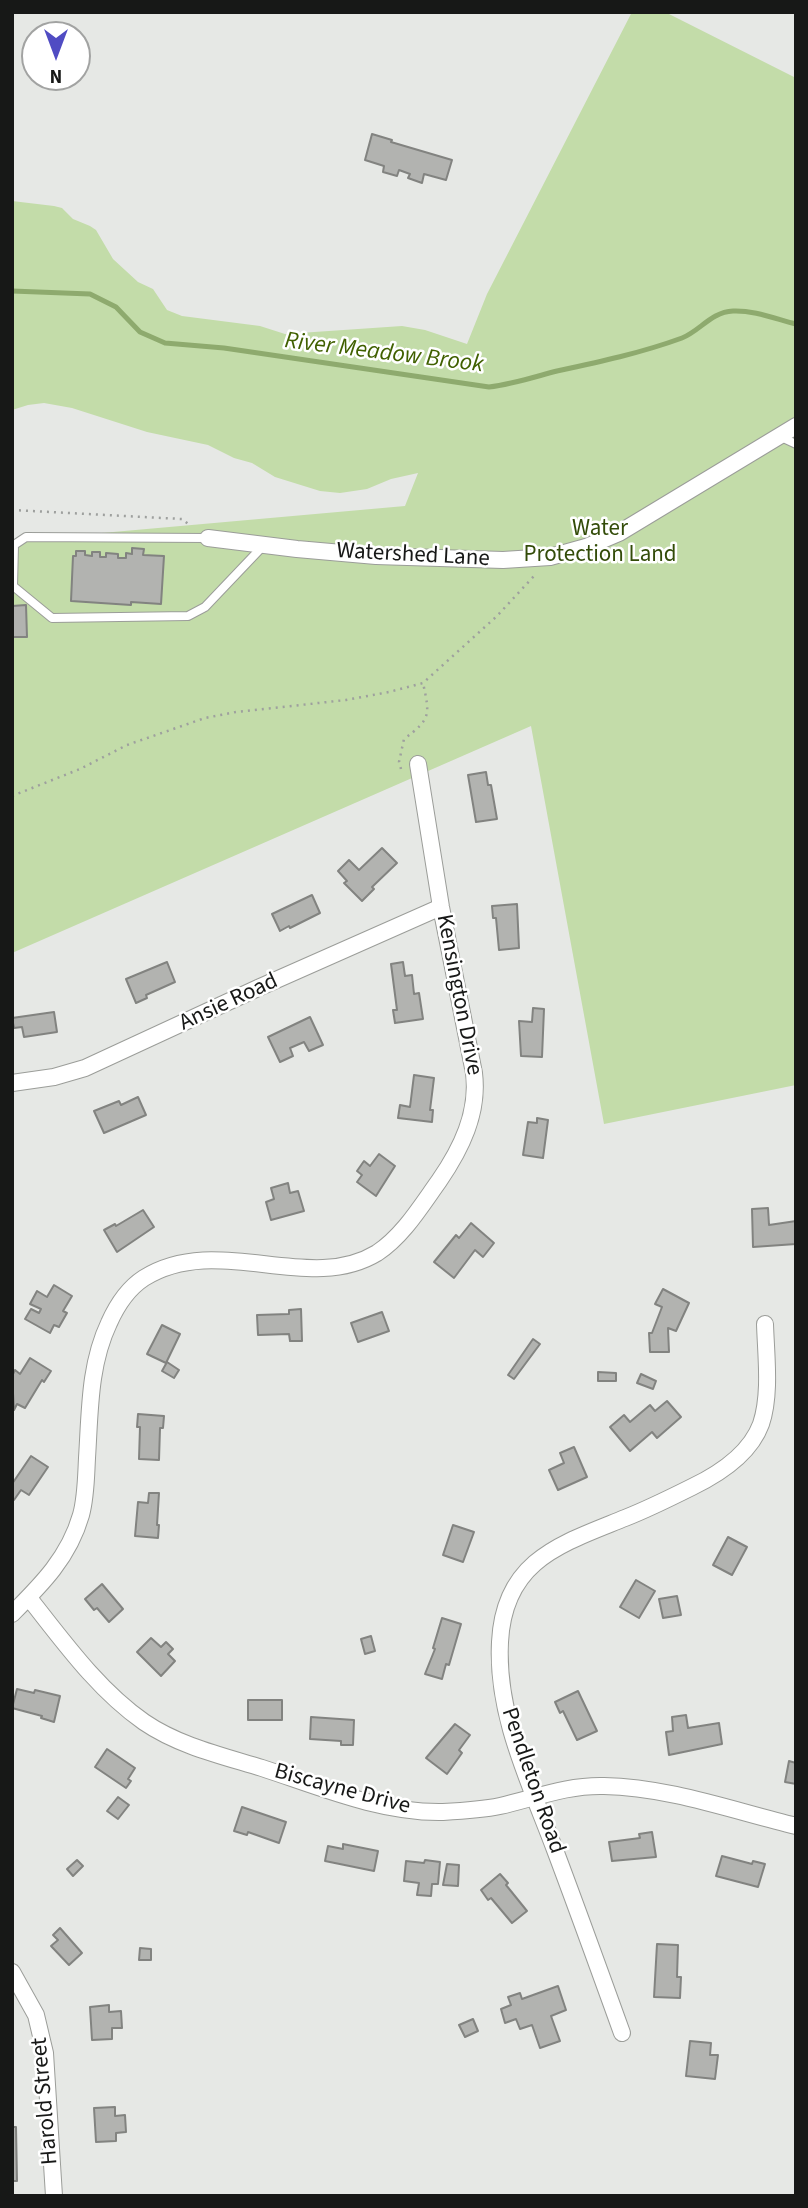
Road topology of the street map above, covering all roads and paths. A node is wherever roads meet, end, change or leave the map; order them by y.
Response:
1 (796, 426) edge
2 (788, 440) edge
3 (12, 510) edge
4 (208, 538) junction
5 (264, 545) junction
6 (550, 557) junction
7 (423, 683) junction
8 (418, 764) dead end
9 (403, 777) dead end
10 (12, 796) edge
11 (441, 907) junction
12 (12, 1083) edge
13 (765, 1324) dead end
14 (29, 1598) junction
15 (12, 1614) edge
16 (534, 1796) junction
17 (796, 1826) edge
18 (12, 1972) edge
19 (622, 2033) dead end
20 (54, 2196) edge

1 - 2 street, Watershed Lane
2 - 6 street, Watershed Lane
3 - 4 path
4 - 5 street, Watershed Lane
4 - 5 lane
5 - 6 street, Watershed Lane
6 - 7 path
7 - 9 path
7 - 10 path
8 - 11 street, Kensington Drive
11 - 12 street, Ansie Road
11 - 14 street, Kensington Drive
13 - 16 street, Pendleton Road
14 - 15 street, Kensington Drive
14 - 16 street, Biscayne Drive
16 - 17 street, Biscayne Drive
16 - 19 street, Pendleton Road
18 - 20 street, Harold Street

